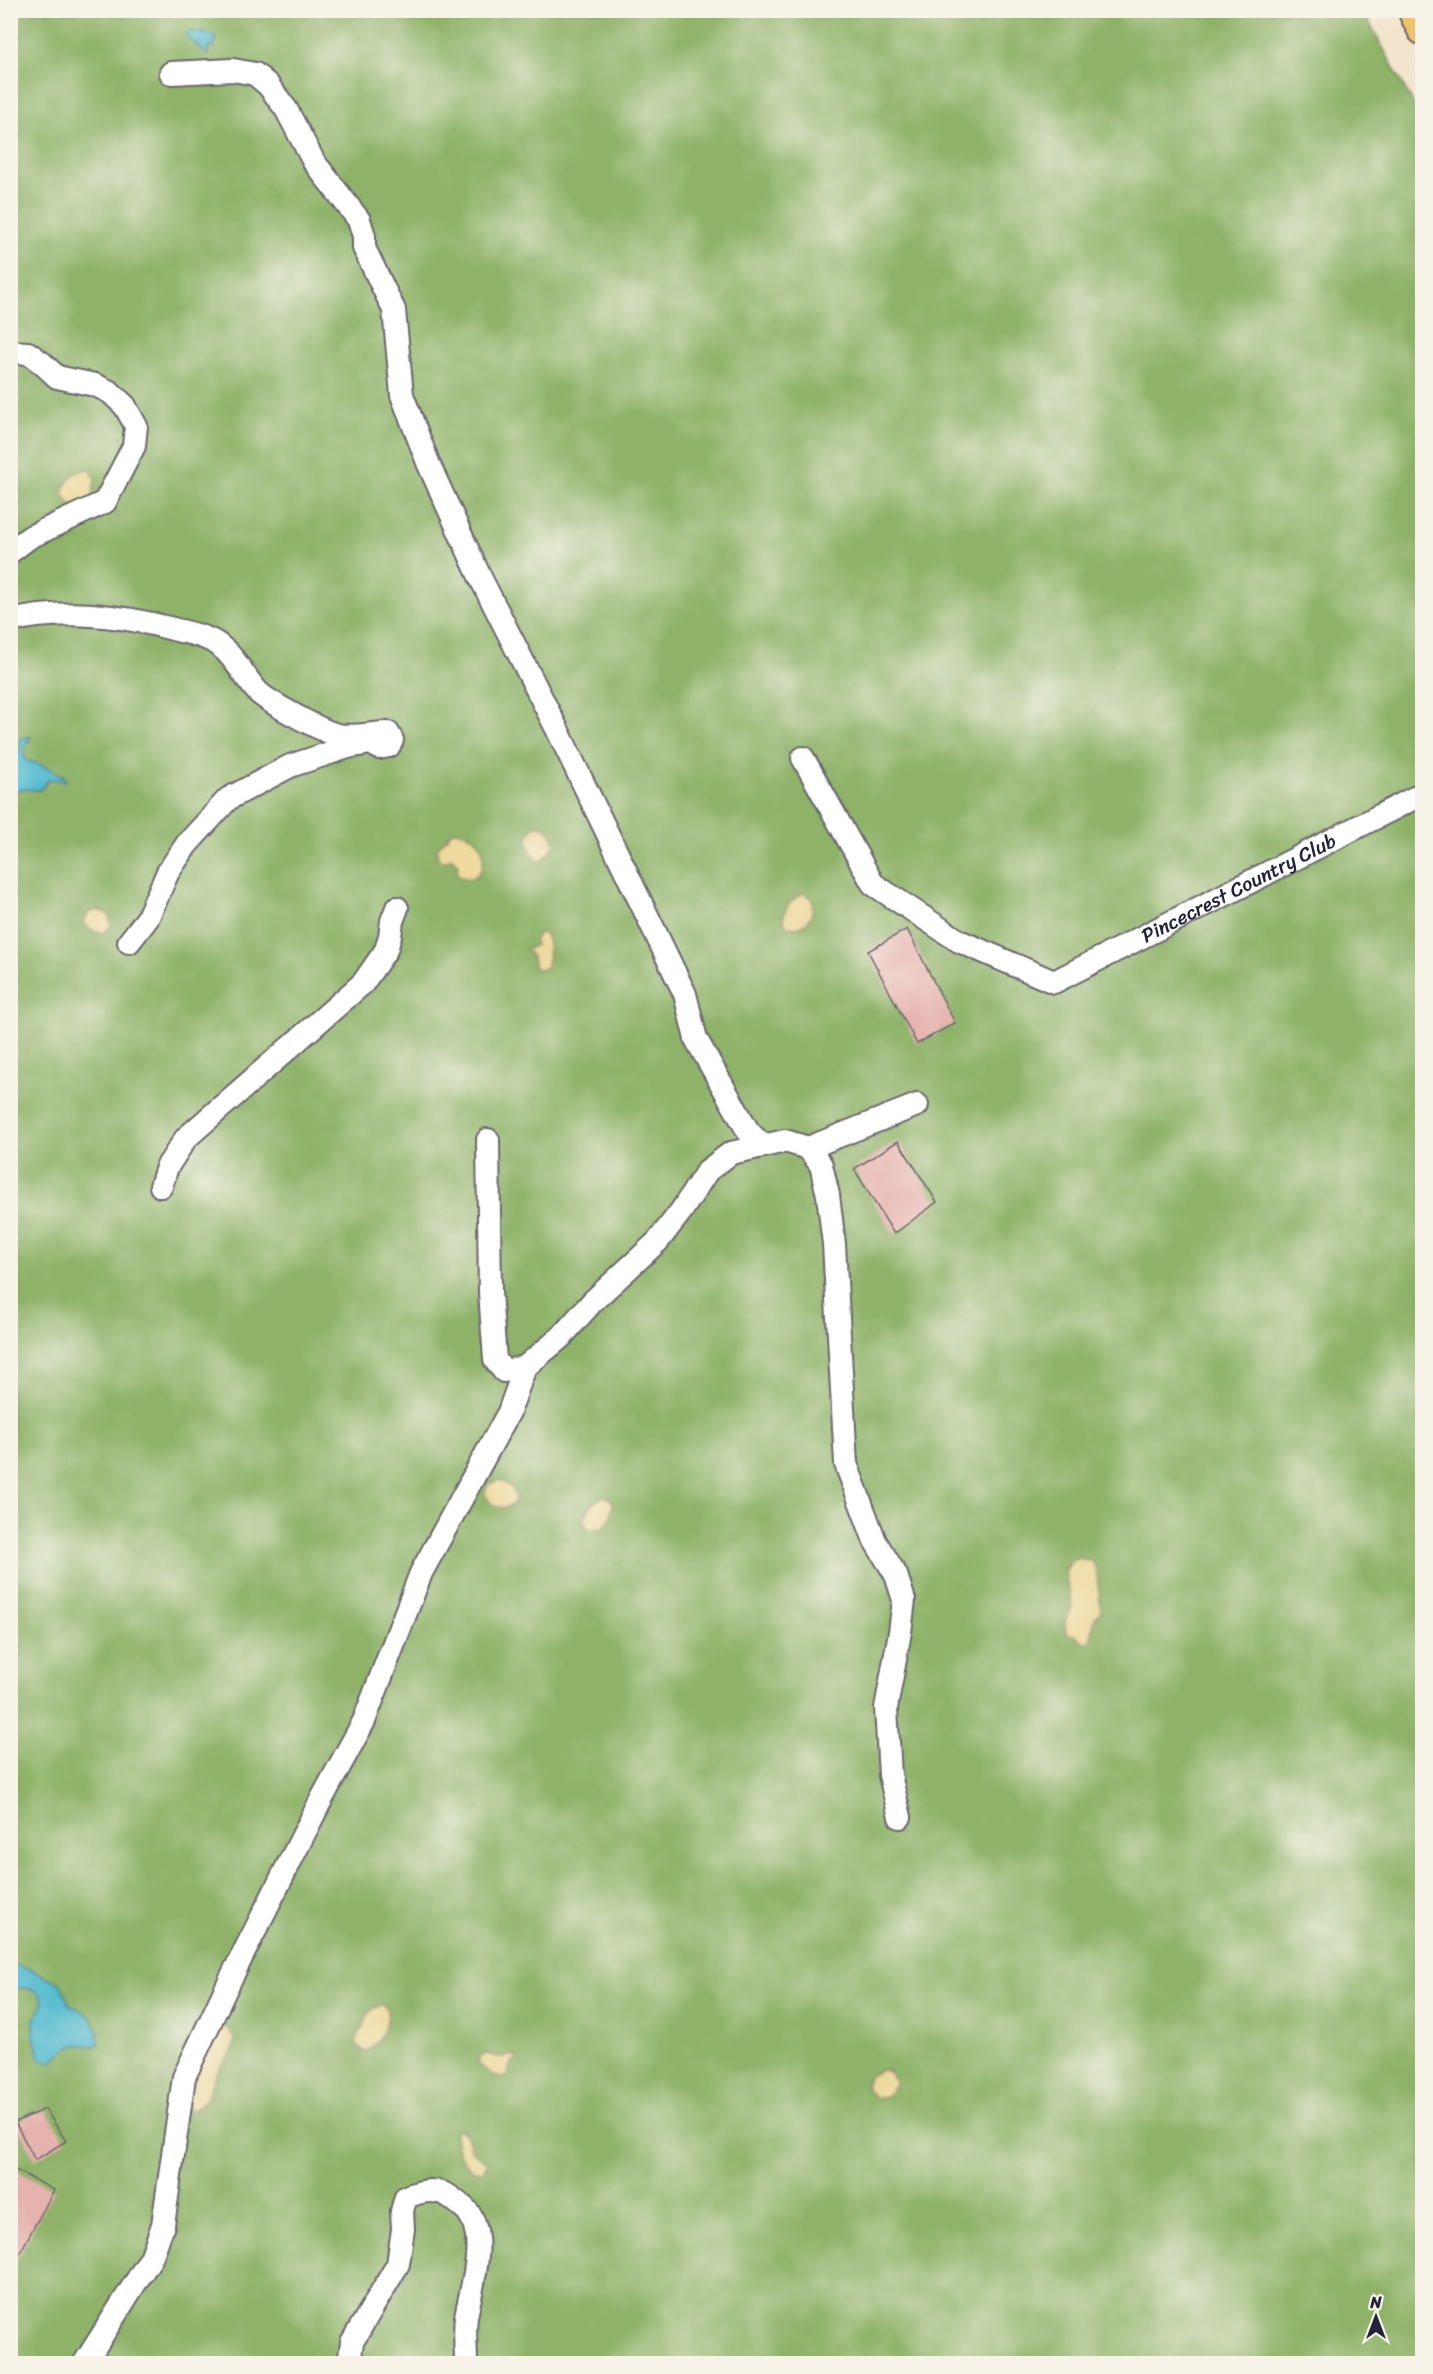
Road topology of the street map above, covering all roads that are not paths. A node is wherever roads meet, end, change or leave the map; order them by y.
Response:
1 (1412, 10) edge
2 (1422, 30) edge
3 (171, 72) dead end
4 (10, 352) edge
5 (10, 552) edge
6 (10, 621) edge
7 (803, 758) dead end
8 (1422, 794) edge
9 (397, 909) dead end
10 (129, 942) dead end
11 (917, 1105) dead end
12 (488, 1140) dead end
13 (763, 1146) junction
14 (808, 1148) junction
15 (161, 1186) dead end
16 (525, 1367) junction
17 (900, 1817) dead end
18 (84, 2364) edge
19 (349, 2364) edge
20 (466, 2364) edge

1 - 2 main road
3 - 13 street
4 - 5 street
6 - 10 street
7 - 8 street, Pincecrest Country Club
9 - 15 street
11 - 14 street
12 - 16 street
13 - 14 street
13 - 16 street
14 - 17 street
16 - 18 street
19 - 20 street

